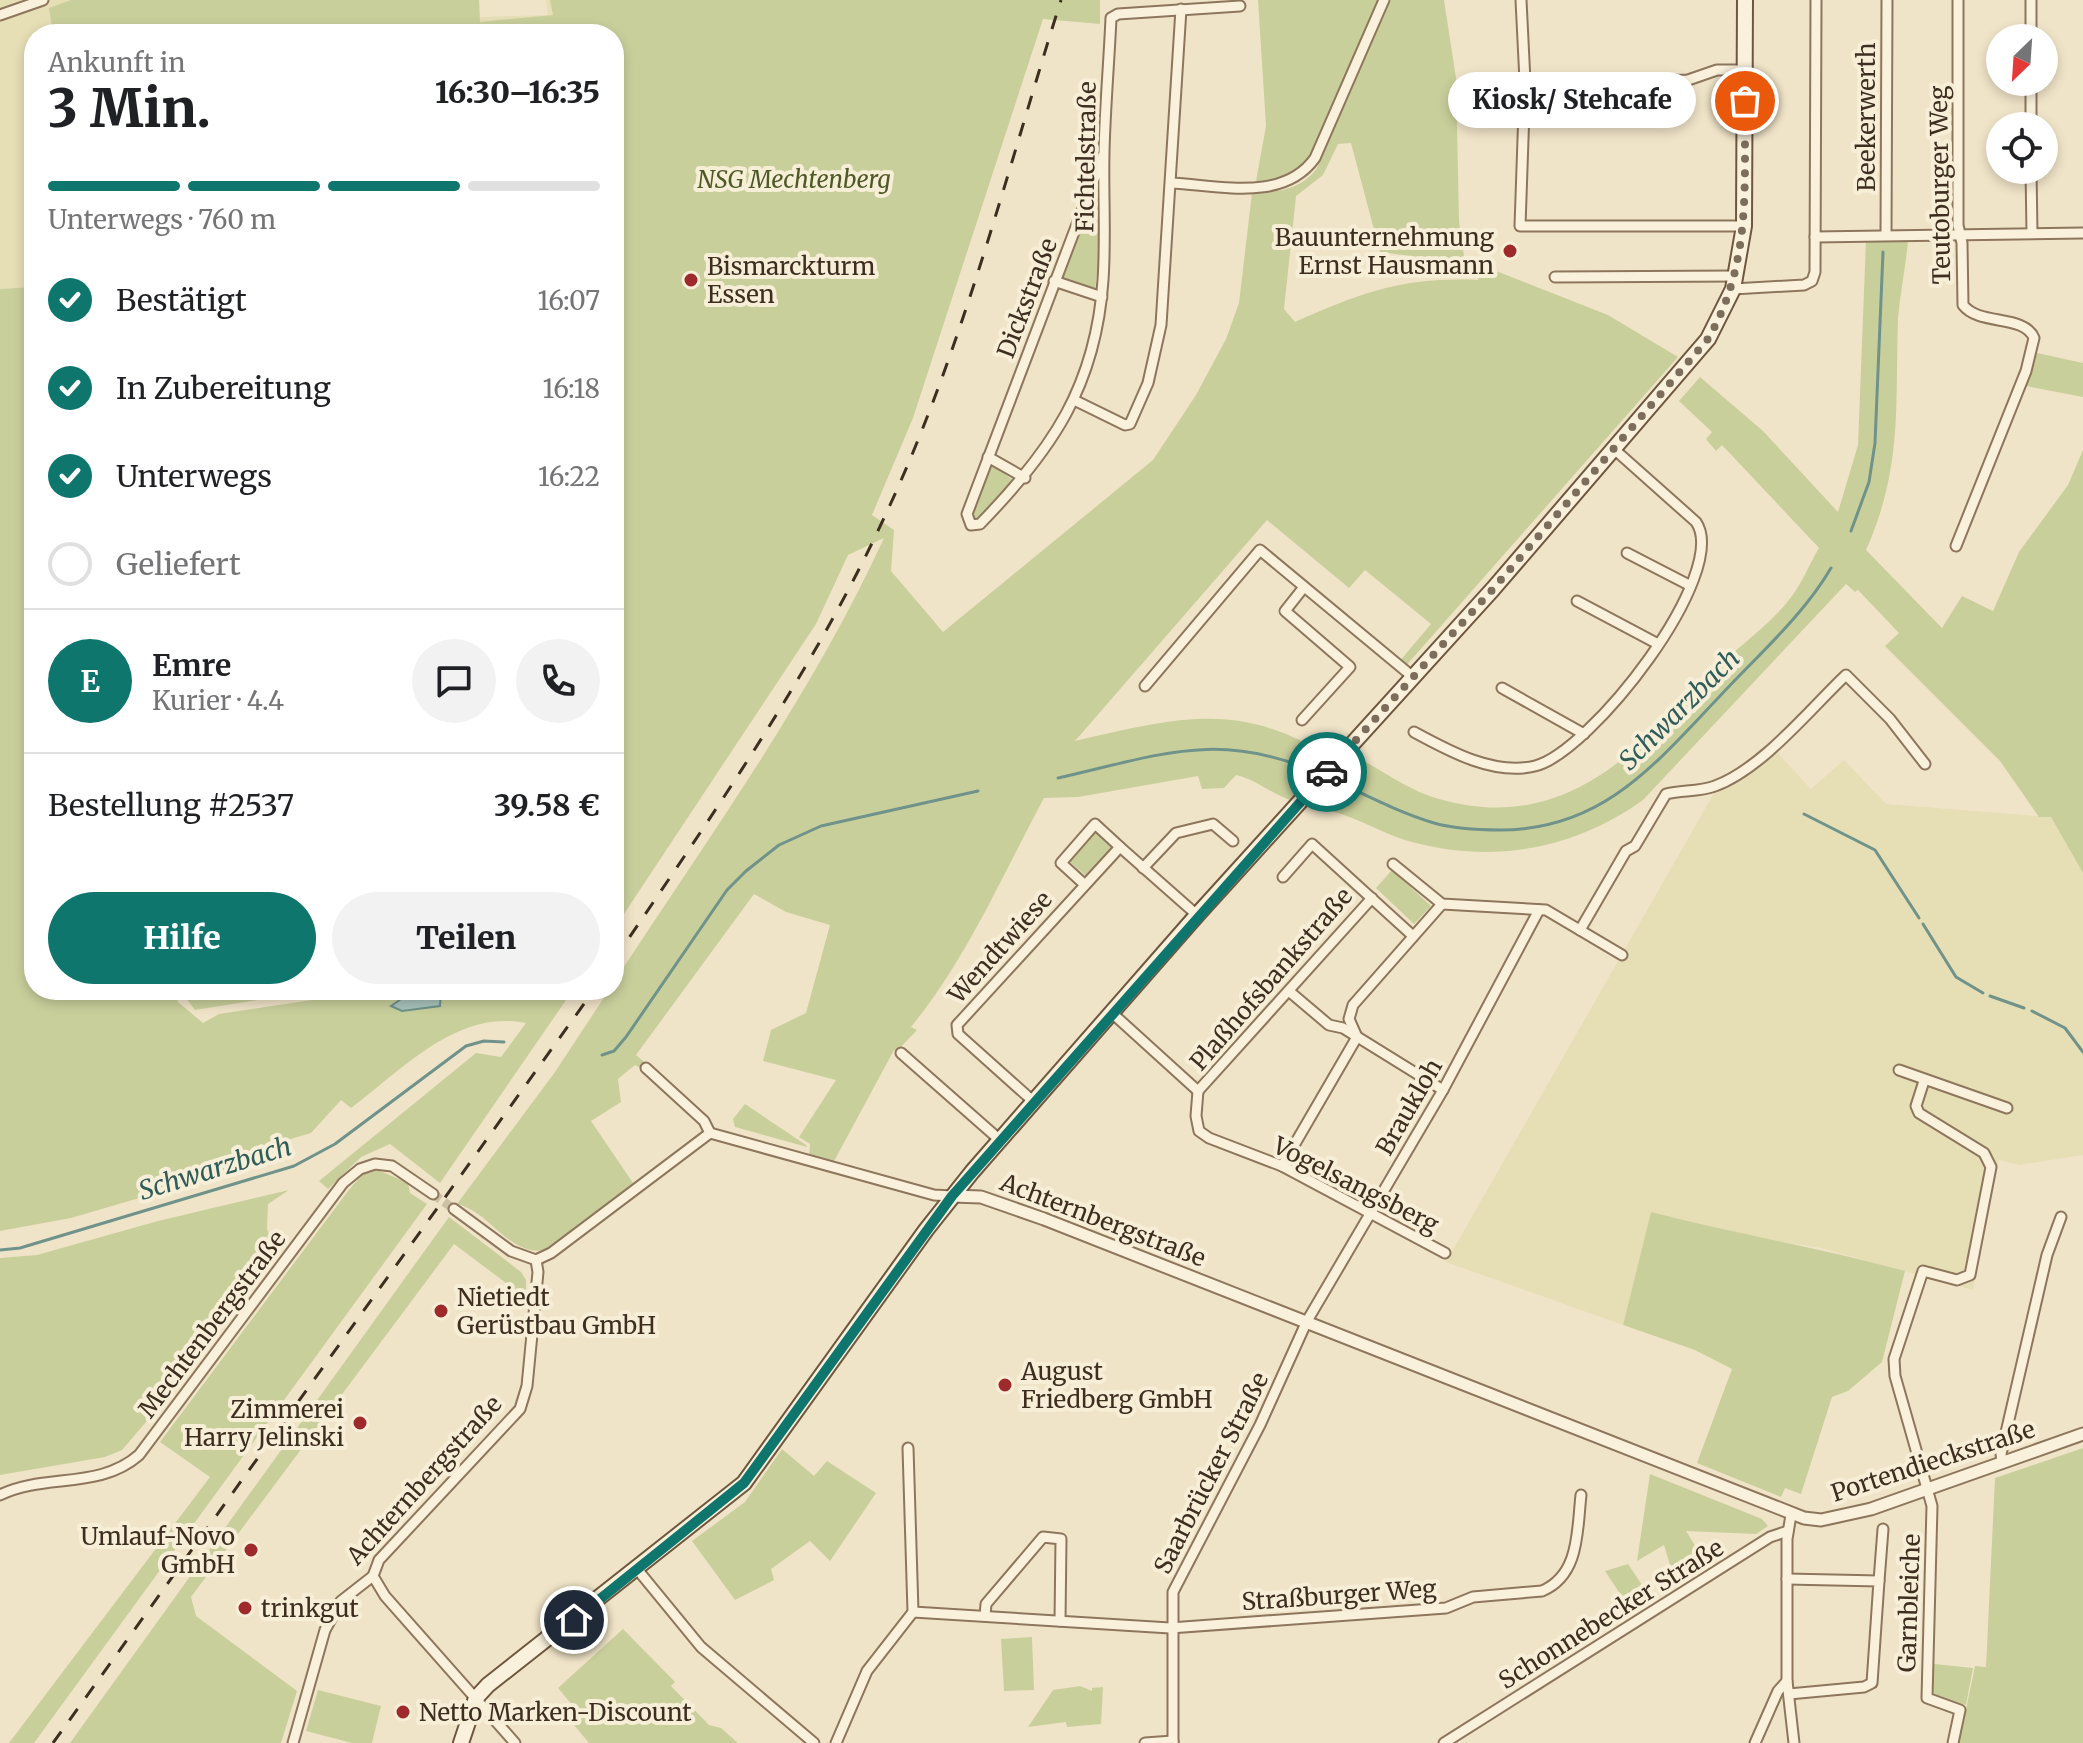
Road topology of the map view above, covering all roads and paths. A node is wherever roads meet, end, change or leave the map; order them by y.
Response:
1 (43, 0) edge
2 (1384, 0) edge
3 (1521, 0) edge
4 (1745, 0) edge
5 (1816, 0) edge
6 (1887, 0) edge
7 (1958, 0) edge
8 (2031, 0) edge
9 (1240, 6) dead end
10 (1181, 9) junction
11 (0, 15) edge
12 (2031, 24) edge
13 (1746, 70) junction
14 (1525, 81) junction
15 (1104, 153) junction
16 (1171, 183) junction
17 (2031, 184) edge
18 (1744, 226) junction
19 (1960, 233) junction
20 (2032, 233) junction
21 (2083, 233) edge
22 (1886, 235) junction
23 (1815, 237) junction
24 (1555, 277) dead end
25 (1054, 281) junction
26 (1735, 282) junction
27 (1102, 297) junction
28 (1074, 400) junction
29 (1614, 449) junction
30 (988, 457) junction
31 (1025, 478) junction
32 (971, 525) joint
33 (1956, 546) dead end
34 (1627, 553) dead end
35 (1689, 585) junction
36 (1304, 587) junction
37 (1577, 601) dead end
38 (1658, 644) junction
39 (1413, 677) junction
40 (1145, 686) dead end
41 (1502, 688) dead end
42 (1302, 720) dead end
43 (1414, 732) dead end
44 (1584, 734) junction
45 (1925, 764) dead end
46 (1233, 841) dead end
47 (1120, 847) junction
48 (1393, 864) dead end
49 (1143, 868) junction
50 (1283, 877) dead end
51 (1084, 884) junction
52 (1372, 898) junction
53 (1442, 904) junction
54 (1539, 910) junction
55 (1197, 915) junction
56 (1580, 930) junction
57 (1413, 936) junction
58 (1622, 955) dead end
59 (1290, 992) junction
60 (1112, 1013) junction
61 (1357, 1037) junction
62 (901, 1053) dead end
63 (646, 1068) dead end
64 (1899, 1070) dead end
65 (1924, 1081) junction
66 (1443, 1090) junction
67 (1198, 1091) junction
68 (1034, 1102) junction
69 (2007, 1108) dead end
70 (710, 1133) junction
71 (1001, 1141) junction
72 (1282, 1166) junction
73 (433, 1194) tunnel mouth
74 (952, 1196) junction
75 (454, 1209) tunnel mouth
76 (1371, 1215) junction
77 (2061, 1217) dead end
78 (1445, 1253) dead end
79 (536, 1260) junction
80 (1307, 1321) junction
81 (2083, 1434) edge
82 (908, 1448) dead end
83 (2002, 1462) junction
84 (1929, 1489) junction
85 (0, 1495) edge
86 (1581, 1495) dead end
87 (1793, 1516) junction
88 (1883, 1529) dead end
89 (1788, 1531) junction
90 (637, 1569) junction
91 (373, 1576) junction
92 (1787, 1579) junction
93 (1879, 1581) junction
94 (913, 1612) junction
95 (985, 1616) junction
96 (1060, 1621) junction
97 (1170, 1628) junction
98 (1787, 1681) junction
99 (1789, 1694) junction
100 (476, 1698) junction
101 (1173, 1742) edge
102 (293, 1743) edge
103 (461, 1743) edge
104 (515, 1743) edge
105 (814, 1743) edge
106 (836, 1743) edge
107 (1145, 1743) edge
108 (1444, 1743) edge
109 (1755, 1743) edge
110 (1794, 1743) edge
111 (1953, 1743) edge

1 - 11 street
2 - 16 street
3 - 14 street
4 - 13 main road
5 - 23 street
6 - 22 street, Beekerwerth
7 - 19 street, Teutoburger Weg
8 - 12 street
9 - 10 street
10 - 15 street, Fichtelstraße
10 - 16 street
13 - 14 street
13 - 18 main road
14 - 18 street
15 - 25 street, Dickstraße
15 - 27 street, Fichtelstraße
16 - 28 street
17 - 20 street
18 - 26 main road
19 - 20 street
19 - 22 street
19 - 33 street, Teutoburger Weg
20 - 21 street
22 - 23 street
23 - 26 street
24 - 26 street
25 - 27 street
25 - 30 street, Dickstraße
26 - 29 main road
27 - 28 street, Fichtelstraße
28 - 31 street, Fichtelstraße
29 - 35 street
29 - 39 main road
30 - 31 street
30 - 32 street, Dickstraße
31 - 32 street, Fichtelstraße
34 - 35 street
35 - 38 street
36 - 39 street
36 - 40 street
36 - 42 street
37 - 38 street
38 - 44 street
39 - 55 main road
41 - 44 street
43 - 44 street
45 - 56 street
46 - 49 street
47 - 49 street, Wendtwiese
47 - 51 street, Wendtwiese
47 - 51 street, Wendtwiese
48 - 53 street
49 - 55 street, Wendtwiese
50 - 52 street, Plaßhofsbankstraße
51 - 68 street, Wendtwiese
52 - 57 street
52 - 59 street, Plaßhofsbankstraße
53 - 54 street
53 - 57 street
54 - 56 street
54 - 66 street, Braukloh
55 - 60 main road
56 - 58 street
57 - 61 street
59 - 61 street
59 - 67 street, Plaßhofsbankstraße
60 - 67 street, Plaßhofsbankstraße
60 - 68 main road
61 - 66 street
61 - 72 street
62 - 71 street
63 - 70 street
64 - 65 street
65 - 69 street
65 - 84 street
66 - 76 street, Braukloh
67 - 72 street, Vogelsangsberg
68 - 71 main road
70 - 74 street, Achternbergstraße
70 - 79 street
71 - 74 main road
72 - 76 street, Vogelsangsberg
73 - 85 street, Mechtenbergstraße
74 - 80 street, Achternbergstraße
74 - 90 main road
75 - 79 street
76 - 78 street, Vogelsangsberg
76 - 80 street, Braukloh
77 - 83 street
79 - 91 street, Achternbergstraße
80 - 87 street, Achternbergstraße
80 - 97 street, Saarbrücker Straße
81 - 83 street, Portendieckstraße
82 - 94 street
83 - 84 street, Portendieckstraße
84 - 87 street, Portendieckstraße
84 - 111 street, Garnbleiche
86 - 97 street, Straßburger Weg
87 - 89 street
88 - 93 street
89 - 92 street
89 - 108 street, Schonnebecker Straße
90 - 100 main road
90 - 105 street
91 - 100 street
91 - 102 street, Achternbergstraße
92 - 93 street
92 - 98 street
93 - 99 street
94 - 95 street, Straßburger Weg
94 - 106 street
95 - 96 street, Straßburger Weg
95 - 96 street
96 - 97 street, Straßburger Weg
97 - 101 street, Saarbrücker Straße
98 - 99 street
98 - 109 street
99 - 110 street
100 - 103 main road
100 - 104 street
101 - 107 street

